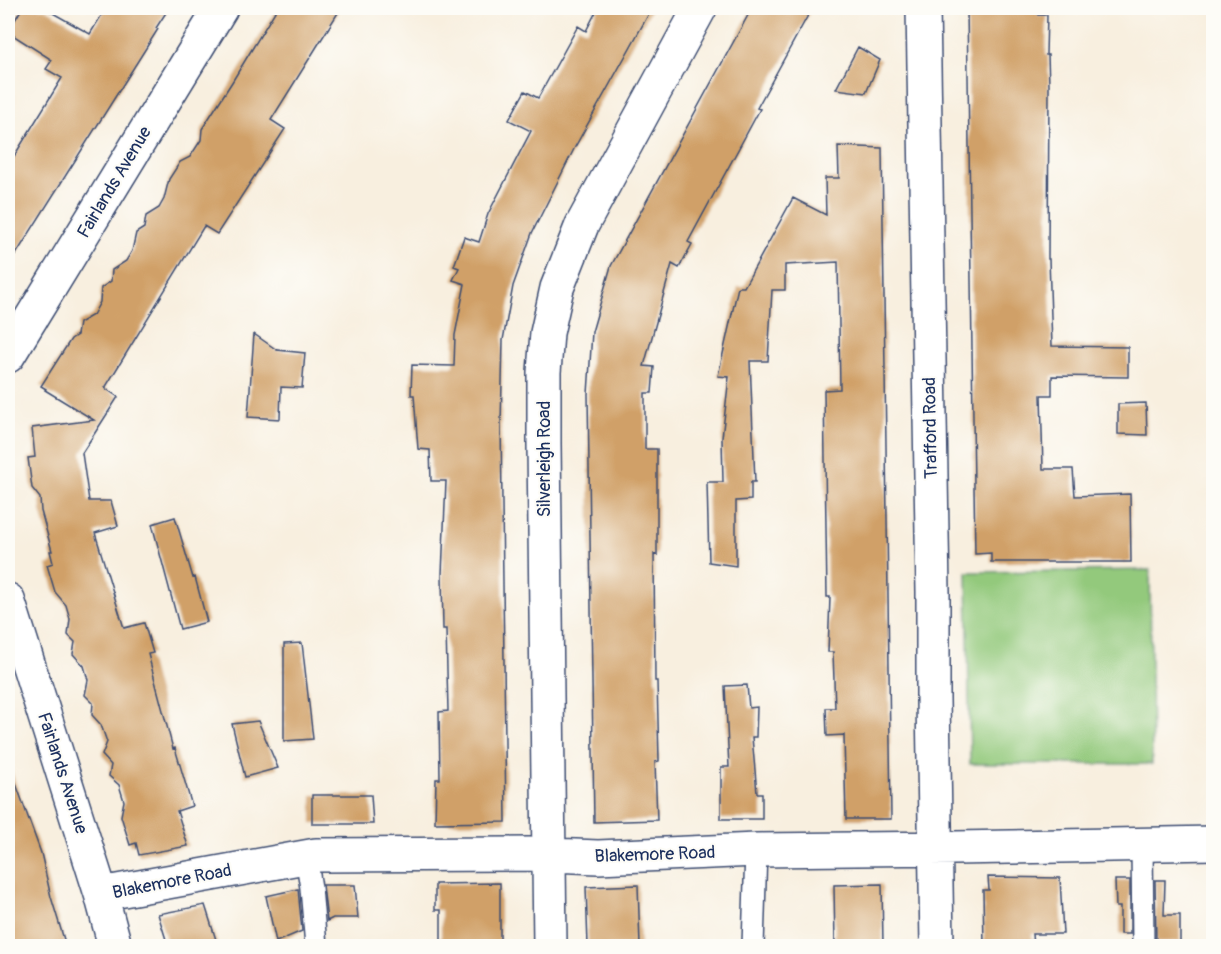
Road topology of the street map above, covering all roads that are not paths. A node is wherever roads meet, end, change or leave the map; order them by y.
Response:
1 (221, 8) edge
2 (700, 8) edge
3 (923, 8) edge
4 (8, 356) edge
5 (8, 600) edge
6 (1214, 843) edge
7 (1142, 844) junction
8 (934, 849) junction
9 (756, 850) junction
10 (306, 856) junction
11 (550, 856) junction
12 (101, 894) junction
13 (115, 946) edge
14 (316, 946) edge
15 (550, 946) edge
16 (753, 946) edge
17 (937, 946) edge
18 (1143, 946) edge

1 - 4 street, Fairlands Avenue
2 - 11 street, Silverleigh Road
3 - 8 street, Trafford Road
5 - 12 street, Fairlands Avenue
6 - 7 street, Blakemore Road
7 - 8 street, Blakemore Road
7 - 18 lane
8 - 9 street, Blakemore Road
8 - 17 street, Trafford Road
9 - 11 street, Blakemore Road
9 - 16 lane
10 - 11 street, Blakemore Road
10 - 12 street, Blakemore Road
10 - 14 lane
11 - 15 street, Silverleigh Road
12 - 13 street, Fairlands Avenue

